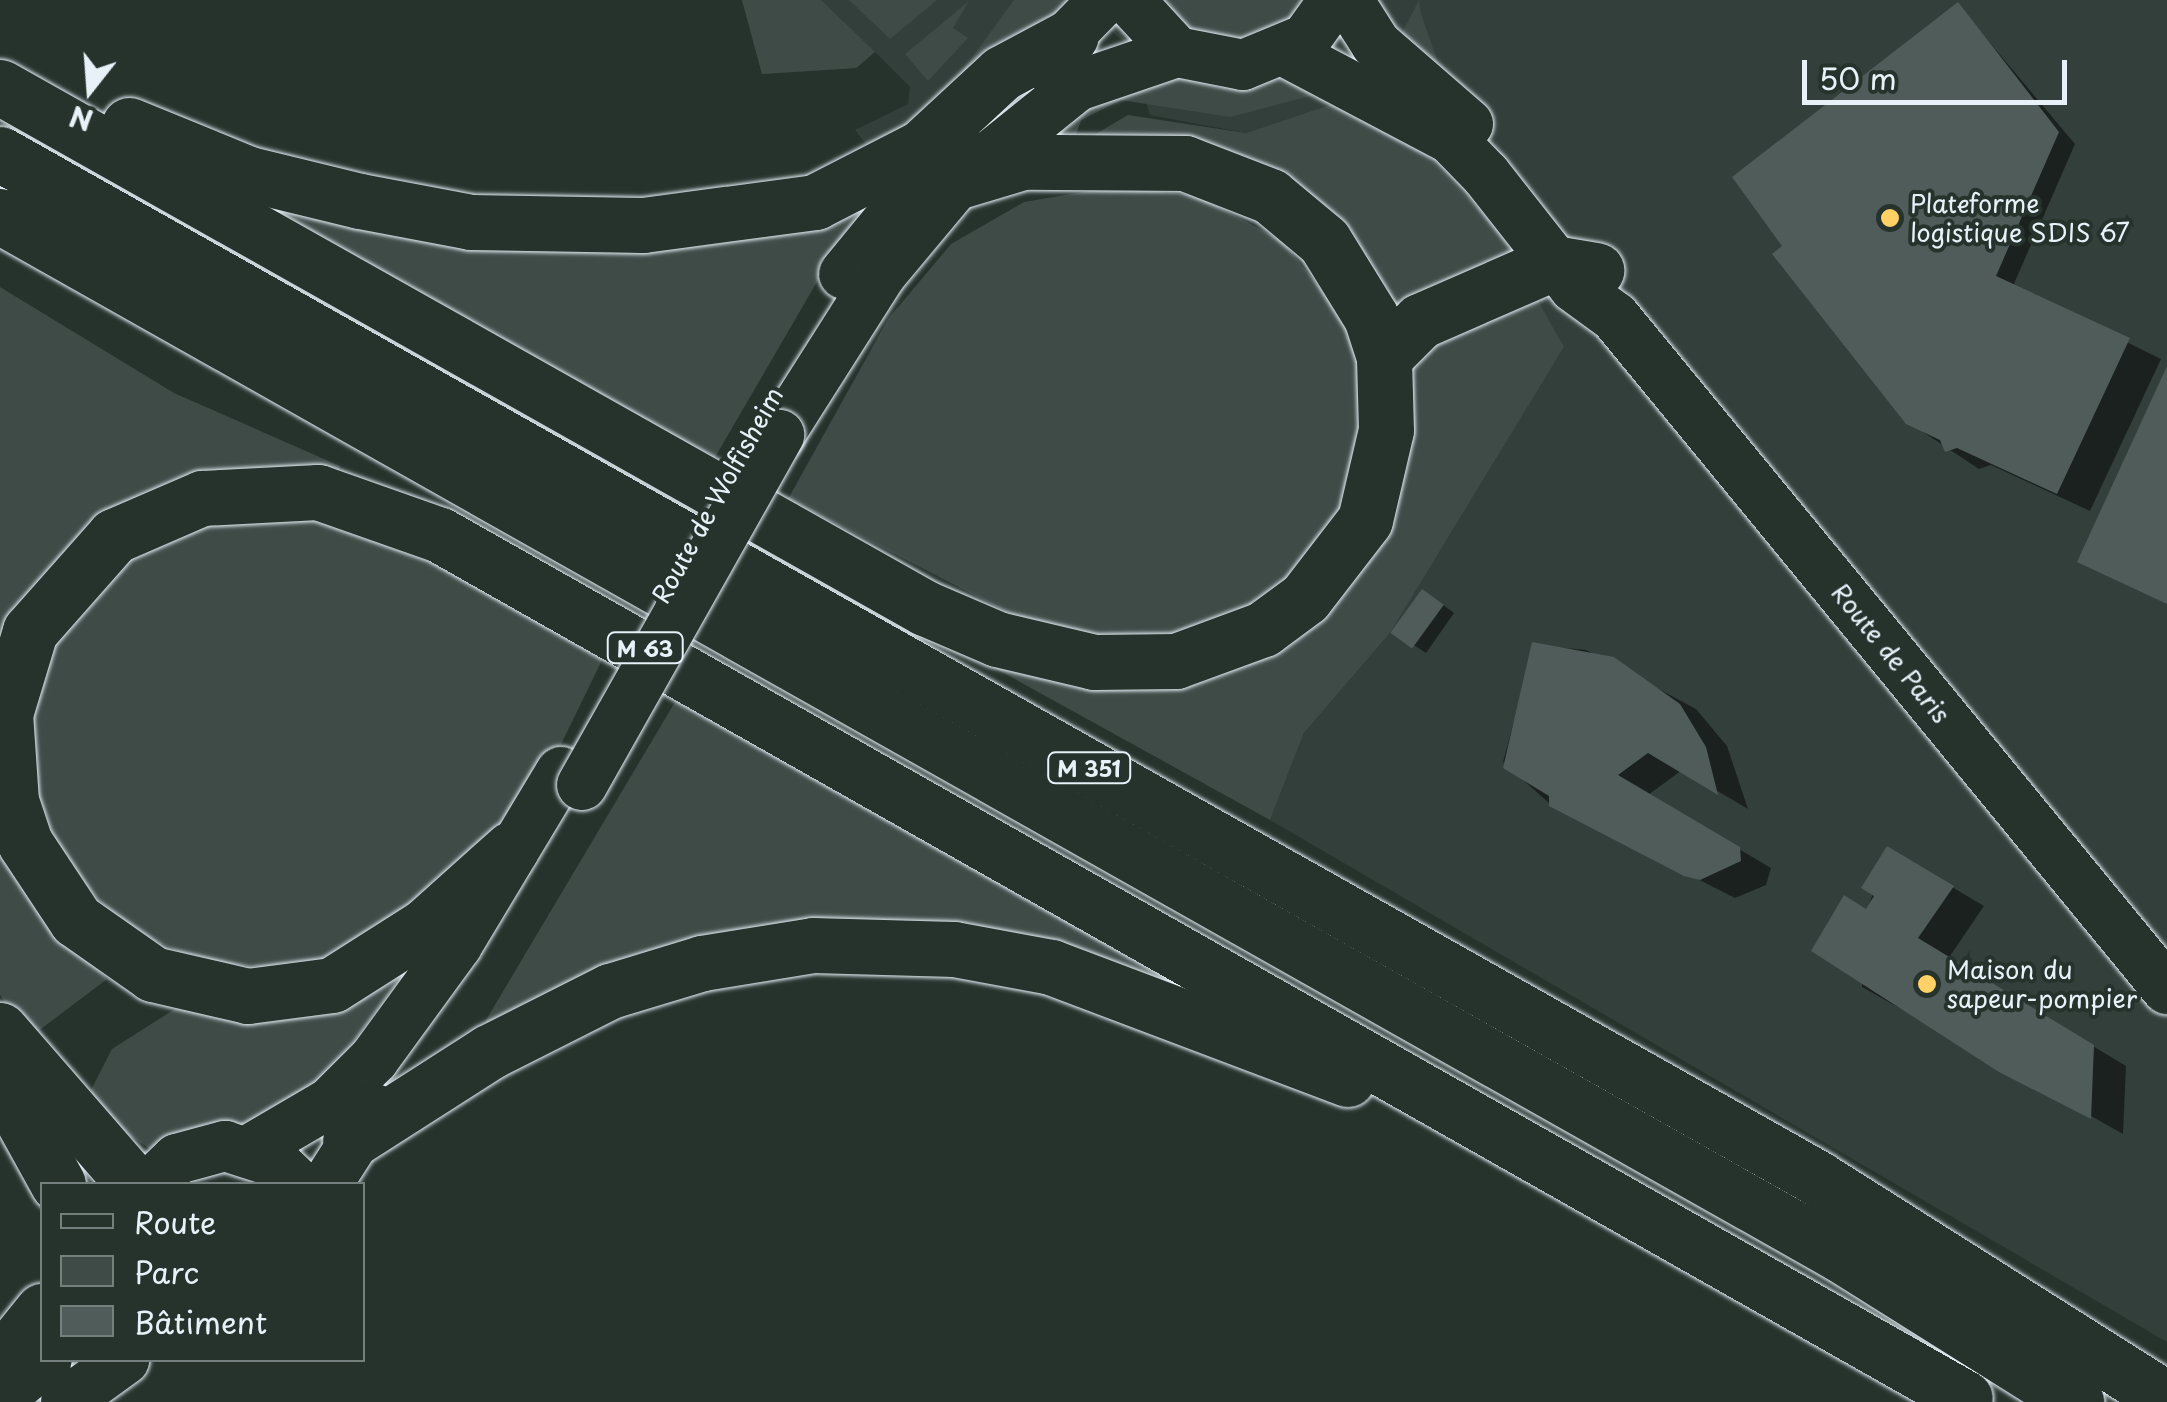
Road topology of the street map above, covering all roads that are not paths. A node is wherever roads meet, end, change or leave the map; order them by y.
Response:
1 (1130, 0) edge
2 (1334, 0) edge
3 (1348, 0) edge
4 (1087, 18) edge
5 (1177, 52) junction
6 (1286, 52) junction
7 (0, 63) edge
8 (0, 87) edge
9 (919, 106) dead end
10 (0, 154) edge
11 (959, 181) junction
12 (814, 202) junction
13 (0, 216) edge
14 (1588, 283) junction
15 (1384, 357) junction
16 (768, 430) junction
17 (572, 779) junction
18 (511, 849) junction
19 (2167, 990) edge
20 (0, 1030) edge
21 (0, 1078) edge
22 (251, 1149) junction
23 (338, 1162) edge
24 (57, 1182) edge
25 (132, 1182) edge
26 (155, 1182) edge
27 (295, 1182) edge
28 (40, 1313) edge
29 (45, 1362) edge
30 (121, 1362) edge
31 (0, 1363) edge
32 (0, 1398) edge
33 (2167, 1399) edge
34 (1968, 1400) edge
35 (66, 1402) edge
36 (2076, 1402) edge

1 - 5 main road
2 - 6 main road
3 - 14 main road, Route de Paris
4 - 12 highway
4 - 16 main road, Route de Wolfisheim
5 - 6 main road
5 - 11 main road, Route de Wolfisheim
6 - 14 main road, Route de Paris
7 - 12 highway
8 - 15 highway
9 - 12 highway
10 - 33 highway, M 351
11 - 15 highway
11 - 16 main road, Route de Wolfisheim
13 - 36 highway, M 351
14 - 15 highway
14 - 19 main road, Route de Paris
16 - 17 main road, Route de Wolfisheim, bridge
17 - 18 main road, Route de Wolfisheim / M 63
17 - 23 main road, Route de Wolfisheim
18 - 22 main road, Route de Wolfisheim / M 63
18 - 34 highway, M 63
20 - 25 highway
21 - 24 highway
22 - 26 main road
22 - 27 main road
23 - 34 highway
28 - 31 highway
29 - 32 main road
30 - 35 main road

